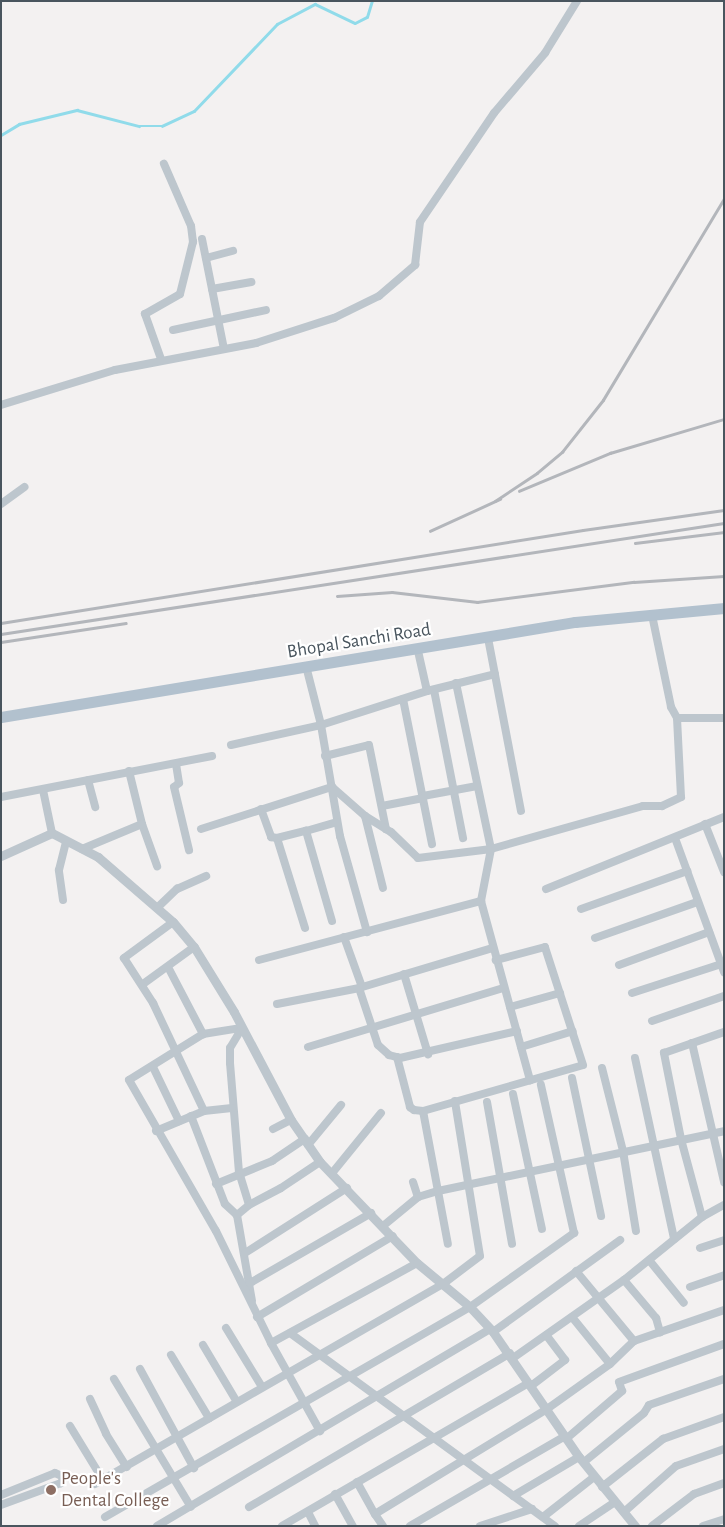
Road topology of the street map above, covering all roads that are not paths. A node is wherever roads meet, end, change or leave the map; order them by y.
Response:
1 (577, 1) edge
2 (164, 164) dead end
3 (202, 239) dead end
4 (233, 251) dead end
5 (206, 258) junction
6 (251, 282) dead end
7 (212, 289) junction
8 (266, 310) dead end
9 (218, 320) junction
10 (173, 330) dead end
11 (224, 349) junction
12 (160, 359) junction
13 (1, 405) edge
14 (24, 487) dead end
15 (1, 504) edge
16 (724, 608) edge
17 (652, 615) junction
18 (488, 638) junction
19 (418, 651) junction
20 (306, 666) junction
21 (495, 674) junction
22 (456, 683) junction
23 (431, 690) junction
24 (403, 698) junction
25 (1, 717) edge
26 (677, 718) junction
27 (724, 718) edge
28 (321, 725) junction
29 (230, 745) dead end
30 (212, 756) dead end
31 (325, 756) junction
32 (176, 764) junction
33 (129, 771) junction
34 (88, 780) junction
35 (477, 786) junction
36 (332, 787) junction
37 (43, 790) junction
38 (453, 791) junction
39 (1, 797) edge
40 (423, 797) junction
41 (382, 806) junction
42 (95, 807) dead end
43 (261, 810) junction
44 (521, 811) dead end
45 (365, 816) junction
46 (724, 817) edge
47 (337, 822) junction
48 (142, 824) junction
49 (705, 824) junction
50 (201, 829) dead end
51 (386, 829) junction
52 (306, 831) junction
53 (52, 833) junction
54 (277, 838) junction
55 (463, 838) dead end
56 (674, 838) junction
57 (66, 841) junction
58 (432, 844) dead end
59 (82, 849) junction
60 (491, 849) junction
61 (189, 850) dead end
62 (1, 856) edge
63 (158, 866) dead end
64 (687, 872) junction
65 (724, 872) edge
66 (206, 876) dead end
67 (383, 888) dead end
68 (546, 889) dead end
69 (63, 900) dead end
70 (481, 901) junction
71 (697, 902) junction
72 (157, 908) junction
73 (581, 908) dead end
74 (332, 921) dead end
75 (173, 922) junction
76 (305, 928) dead end
77 (366, 932) junction
78 (709, 932) junction
79 (344, 938) junction
80 (595, 938) dead end
81 (194, 947) junction
82 (492, 948) junction
83 (260, 960) dead end
84 (496, 960) junction
85 (618, 965) dead end
86 (168, 967) junction
87 (722, 968) edge
88 (404, 974) junction
89 (143, 984) junction
90 (360, 988) junction
91 (503, 988) junction
92 (632, 992) dead end
93 (560, 993) junction
94 (724, 996) edge
95 (277, 1004) dead end
96 (510, 1007) junction
97 (416, 1014) junction
98 (652, 1021) dead end
99 (374, 1027) junction
100 (242, 1028) junction
101 (517, 1031) junction
102 (573, 1031) junction
103 (724, 1032) edge
104 (203, 1034) junction
105 (692, 1043) junction
106 (308, 1047) dead end
107 (520, 1047) junction
108 (176, 1052) junction
109 (428, 1054) junction
110 (397, 1057) junction
111 (635, 1058) dead end
112 (153, 1067) junction
113 (602, 1068) dead end
114 (572, 1078) dead end
115 (530, 1080) junction
116 (541, 1085) dead end
117 (513, 1094) dead end
118 (455, 1101) junction
119 (487, 1102) dead end
120 (341, 1105) dead end
121 (232, 1108) junction
122 (204, 1110) junction
123 (423, 1111) junction
124 (381, 1113) dead end
125 (191, 1116) junction
126 (179, 1120) junction
127 (291, 1120) junction
128 (273, 1129) dead end
129 (156, 1131) junction
130 (724, 1131) edge
131 (712, 1134) junction
132 (681, 1139) junction
133 (306, 1142) junction
134 (654, 1144) junction
135 (623, 1151) junction
136 (591, 1159) junction
137 (320, 1162) junction
138 (560, 1164) junction
139 (530, 1170) junction
140 (239, 1172) junction
141 (333, 1172) junction
142 (501, 1177) junction
143 (414, 1182) dead end
144 (724, 1182) edge
145 (470, 1183) junction
146 (216, 1184) junction
147 (347, 1188) junction
148 (438, 1191) junction
149 (418, 1197) junction
150 (249, 1205) junction
151 (724, 1205) edge
152 (371, 1213) junction
153 (237, 1215) junction
154 (601, 1216) dead end
155 (702, 1217) junction
156 (383, 1226) junction
157 (542, 1229) dead end
158 (636, 1231) dead end
159 (393, 1236) junction
160 (674, 1239) junction
161 (620, 1240) dead end
162 (724, 1240) edge
163 (448, 1244) dead end
164 (512, 1244) dead end
165 (700, 1248) dead end
166 (245, 1253) junction
167 (649, 1260) junction
168 (417, 1263) junction
169 (576, 1271) junction
170 (724, 1275) edge
171 (624, 1280) junction
172 (250, 1282) junction
173 (443, 1284) junction
174 (690, 1287) dead end
175 (598, 1299) junction
176 (684, 1303) dead end
177 (253, 1305) junction
178 (470, 1307) junction
179 (724, 1310) edge
180 (257, 1317) junction
181 (572, 1317) junction
182 (226, 1328) dead end
183 (491, 1330) junction
184 (660, 1332) junction
185 (290, 1333) junction
186 (546, 1335) junction
187 (634, 1341) junction
188 (271, 1343) junction
189 (724, 1344) edge
190 (203, 1345) dead end
191 (171, 1355) dead end
192 (512, 1355) junction
193 (321, 1356) junction
194 (610, 1364) junction
195 (140, 1369) dead end
196 (288, 1373) junction
197 (349, 1376) junction
198 (114, 1379) dead end
199 (724, 1379) edge
200 (530, 1384) junction
201 (262, 1387) junction
202 (376, 1398) junction
203 (90, 1399) dead end
204 (237, 1402) junction
205 (303, 1402) junction
206 (547, 1409) junction
207 (724, 1417) edge
208 (209, 1418) junction
209 (403, 1418) junction
210 (70, 1426) dead end
211 (320, 1430) junction
212 (176, 1437) junction
213 (565, 1437) junction
214 (432, 1440) junction
215 (724, 1449) edge
216 (155, 1450) junction
217 (581, 1459) junction
218 (462, 1461) junction
219 (127, 1467) junction
220 (194, 1468) junction
221 (594, 1477) junction
222 (103, 1480) junction
223 (173, 1480) junction
224 (488, 1480) junction
225 (357, 1482) junction
226 (724, 1483) edge
227 (95, 1484) dead end
228 (602, 1487) junction
229 (335, 1494) junction
230 (1, 1495) edge
231 (513, 1496) junction
232 (615, 1502) junction
233 (1, 1505) edge
234 (191, 1507) junction
235 (249, 1507) dead end
236 (532, 1509) junction
237 (308, 1512) junction
238 (624, 1512) junction
239 (375, 1514) junction
240 (104, 1517) dead end
241 (543, 1517) junction
242 (724, 1519) edge
243 (157, 1526) edge
244 (282, 1526) edge
245 (316, 1526) edge
246 (353, 1526) edge
247 (383, 1526) edge
248 (410, 1526) edge
249 (480, 1526) edge
250 (555, 1526) edge
251 (579, 1526) edge
252 (635, 1526) edge
253 (652, 1526) edge
254 (703, 1526) edge

1 - 11 street
2 - 12 street
3 - 5 street
4 - 5 street
5 - 7 street
6 - 7 street
7 - 9 street
8 - 9 street
9 - 10 street
9 - 11 street
11 - 12 street
12 - 13 street
14 - 15 street
16 - 17 main road, Bhopal Sanchi Road
17 - 18 main road, Bhopal Sanchi Road
17 - 26 street
18 - 19 main road, Bhopal Sanchi Road
18 - 21 street
19 - 20 main road, Bhopal Sanchi Road
19 - 23 street
20 - 25 main road, Bhopal Sanchi Road
20 - 28 street
21 - 22 street
21 - 44 street
22 - 23 street
22 - 35 street
23 - 24 street
23 - 38 street
24 - 28 street
24 - 40 street
26 - 27 street
26 - 60 street
28 - 29 street
28 - 31 street
30 - 32 street
31 - 36 street
31 - 41 street
32 - 33 street
32 - 61 street
33 - 34 street
33 - 48 street
34 - 37 street
34 - 42 street
35 - 38 street
35 - 60 street
36 - 43 street
36 - 45 street
36 - 47 street
37 - 39 street
37 - 53 street
38 - 40 street
38 - 55 street
40 - 41 street
40 - 58 street
41 - 51 street
43 - 50 street
43 - 54 street
45 - 51 street
45 - 67 street
46 - 49 street
47 - 52 street
47 - 77 street
48 - 59 street
48 - 63 street
49 - 56 street
49 - 65 street
51 - 60 street
52 - 54 street
52 - 74 street
53 - 57 street
53 - 62 street
54 - 76 street
56 - 64 street
56 - 68 street
57 - 59 street
57 - 69 street
59 - 72 street
60 - 70 street
64 - 71 street
64 - 73 street
66 - 72 street
70 - 77 street
70 - 82 street
71 - 78 street
71 - 80 street
72 - 75 street
75 - 81 street
75 - 89 street
77 - 79 street
78 - 85 street
78 - 87 street
79 - 83 street
79 - 90 street
81 - 86 street
81 - 100 street
82 - 84 street
82 - 88 street
84 - 91 street
84 - 93 street
86 - 89 street
86 - 104 street
87 - 92 street
88 - 90 street
88 - 97 street
89 - 108 street
90 - 95 street
90 - 99 street
91 - 96 street
91 - 97 street
93 - 96 street
93 - 102 street
94 - 98 street
96 - 101 street
97 - 99 street
97 - 109 street
99 - 106 street
99 - 110 street
100 - 104 street
100 - 121 street
100 - 127 street
101 - 107 street
101 - 109 street
102 - 107 street
102 - 115 street
103 - 105 street
104 - 108 street
105 - 131 street
105 - 132 street
107 - 115 street
108 - 112 street
108 - 122 street
109 - 110 street
110 - 123 street
111 - 134 street
112 - 126 street
112 - 129 street
113 - 135 street
114 - 136 street
115 - 118 street
116 - 138 street
117 - 139 street
118 - 123 street
118 - 145 street
119 - 142 street
120 - 133 street
121 - 122 street
121 - 140 street
122 - 125 street
123 - 148 street
124 - 141 street
125 - 126 street
125 - 146 street
126 - 129 street
127 - 128 street
127 - 133 street
129 - 177 street
130 - 131 street
131 - 132 street
131 - 144 street
132 - 134 street
132 - 155 street
133 - 137 street
133 - 140 street
134 - 135 street
134 - 160 street
135 - 136 street
135 - 158 street
136 - 138 street
136 - 154 street
137 - 141 street
137 - 150 street
138 - 139 street
138 - 178 street
139 - 142 street
139 - 157 street
140 - 146 street
140 - 150 street
141 - 147 street
142 - 145 street
142 - 164 street
143 - 149 street
145 - 148 street
145 - 173 street
146 - 153 street
147 - 152 street
147 - 166 street
148 - 149 street
148 - 163 street
149 - 156 street
150 - 153 street
151 - 155 street
152 - 156 street
152 - 172 street
153 - 166 street
155 - 160 street
156 - 159 street
159 - 168 street
159 - 180 street
160 - 167 street
161 - 169 street
162 - 165 street
166 - 172 street
167 - 171 street
167 - 176 street
168 - 173 street
168 - 185 street
169 - 175 street
169 - 183 street
170 - 174 street
171 - 175 street
171 - 184 street
172 - 177 street
173 - 178 street
173 - 193 street
175 - 181 street
175 - 187 street
177 - 180 street
178 - 183 street
178 - 197 street
179 - 184 street
180 - 188 street
181 - 186 street
181 - 194 street
182 - 201 street
183 - 192 street
183 - 202 street
184 - 187 street
185 - 188 street
185 - 193 street
186 - 192 street
186 - 200 street
187 - 194 street
188 - 196 street
189 - 213 street
190 - 204 street
191 - 208 street
192 - 200 street
192 - 209 street
193 - 196 street
193 - 197 street
194 - 206 street
195 - 212 street
196 - 201 street
196 - 205 street
197 - 202 street
197 - 205 street
198 - 216 street
199 - 217 street
200 - 206 street
200 - 214 street
201 - 204 street
202 - 209 street
202 - 211 street
203 - 219 street
204 - 208 street
205 - 211 street
205 - 220 street
206 - 213 street
206 - 218 street
207 - 228 street
208 - 212 street
209 - 214 street
209 - 235 street
210 - 222 street
211 - 234 street
212 - 216 street
212 - 220 street
213 - 217 street
213 - 224 street
214 - 218 street
214 - 225 street
215 - 238 street
216 - 219 street
216 - 223 street
217 - 221 street
217 - 231 street
218 - 224 street
218 - 239 street
219 - 222 street
220 - 223 street
221 - 228 street
221 - 241 street
222 - 227 street
223 - 234 street
223 - 240 street
224 - 231 street
224 - 248 street
225 - 229 street
225 - 239 street
226 - 253 street
228 - 232 street
229 - 237 street
229 - 246 street
230 - 233 street
231 - 236 street
232 - 238 street
232 - 251 street
234 - 243 street
236 - 241 street
236 - 249 street
237 - 244 street
237 - 245 street
238 - 252 street
239 - 247 street
241 - 250 street
242 - 254 street

